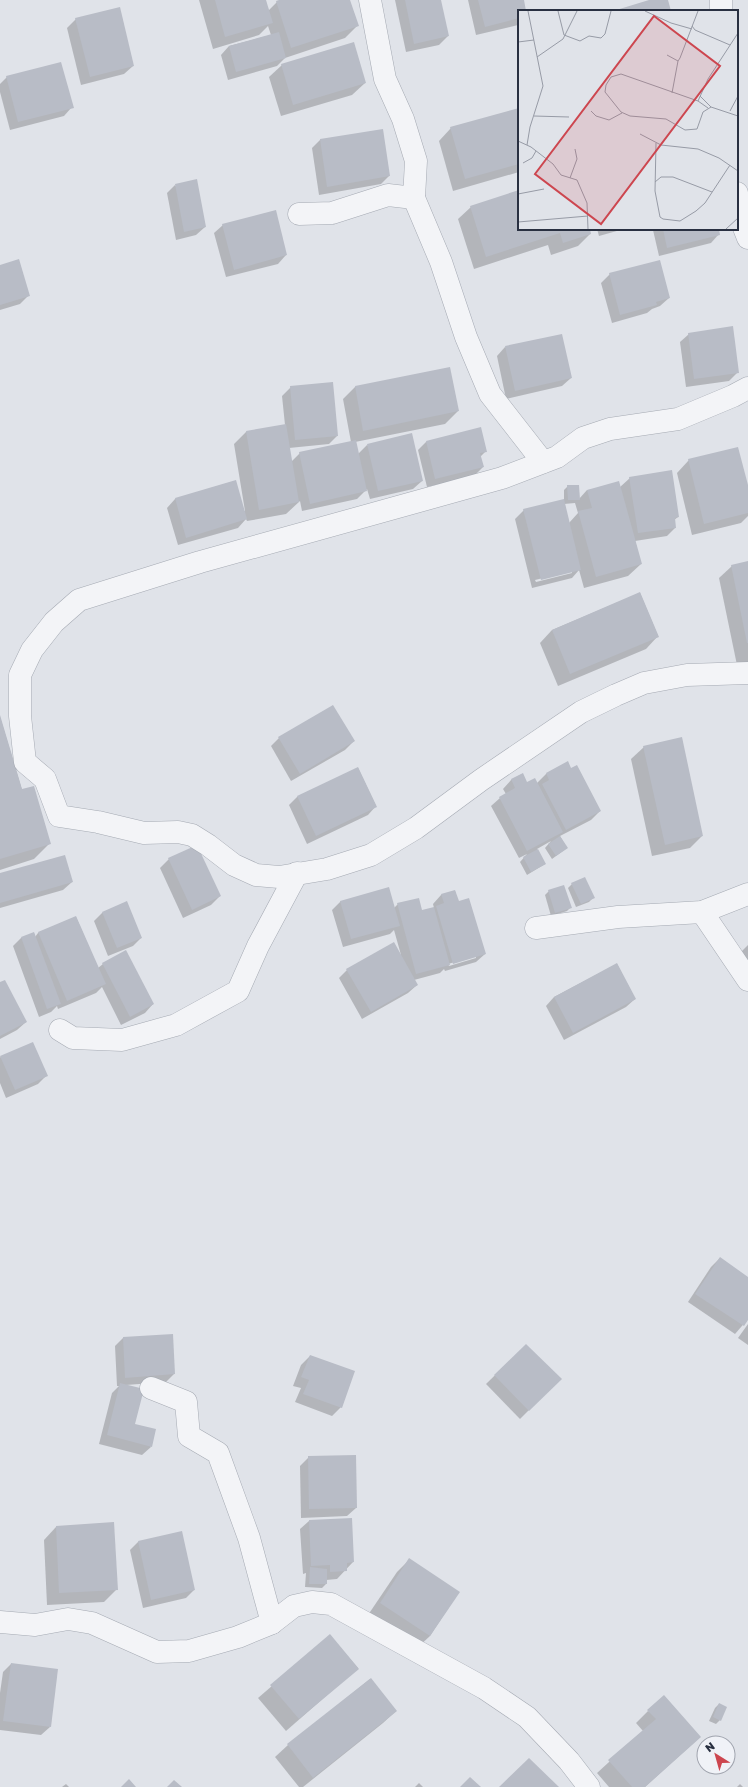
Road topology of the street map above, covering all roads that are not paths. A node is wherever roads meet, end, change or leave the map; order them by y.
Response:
1 (370, 0) edge
2 (414, 198) junction
3 (738, 200) edge
4 (299, 214) dead end
5 (748, 238) edge
6 (748, 388) edge
7 (543, 462) junction
8 (748, 673) edge
9 (297, 874) junction
10 (748, 894) edge
11 (702, 912) junction
12 (536, 928) dead end
13 (748, 980) edge
14 (60, 1030) dead end
15 (151, 1388) dead end
16 (0, 1622) edge
17 (272, 1623) junction
18 (589, 1787) edge

1 - 2 street
2 - 4 street
2 - 7 street
3 - 5 street
6 - 7 street
7 - 9 street
8 - 9 street
9 - 14 street
10 - 11 street
11 - 12 street
11 - 13 street
15 - 17 street
16 - 17 street
17 - 18 street

